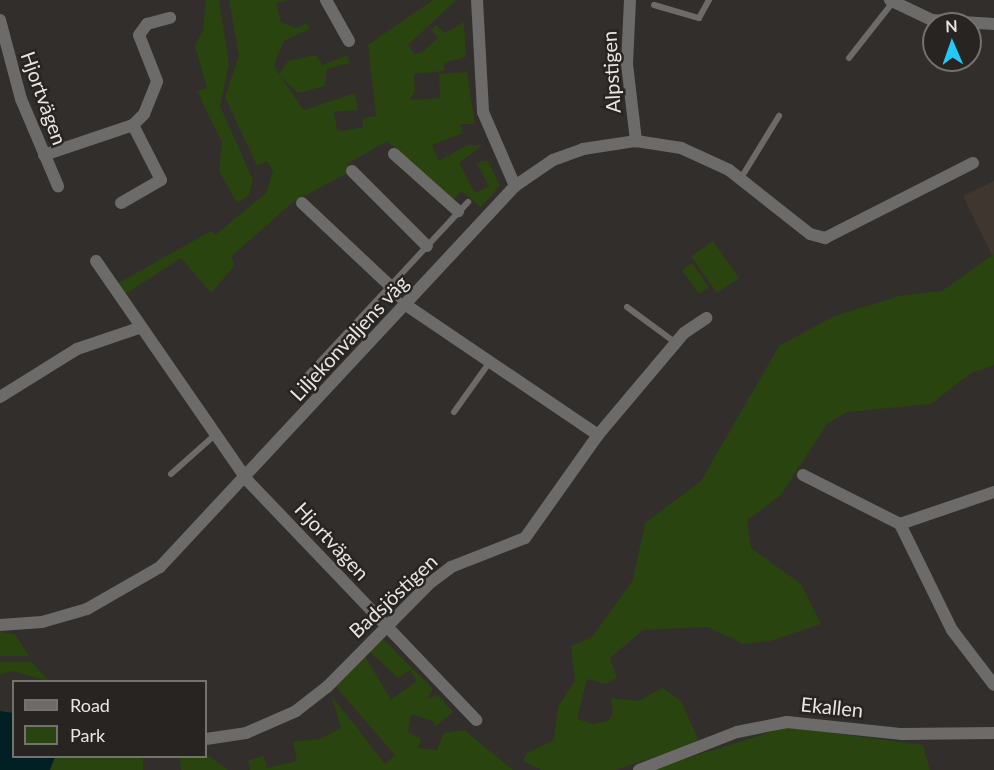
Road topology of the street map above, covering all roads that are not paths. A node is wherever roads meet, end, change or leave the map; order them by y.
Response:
1 (326, 0) edge
2 (477, 0) edge
3 (630, 0) edge
4 (709, 0) edge
5 (891, 1) edge
6 (654, 5) dead end
7 (170, 18) dead end
8 (0, 20) edge
9 (994, 24) edge
10 (349, 41) dead end
11 (849, 58) dead end
12 (779, 116) dead end
13 (133, 125) junction
14 (636, 141) junction
15 (394, 154) dead end
16 (44, 155) junction
17 (973, 163) dead end
18 (352, 171) dead end
19 (741, 178) junction
20 (58, 186) dead end
21 (515, 186) junction
22 (302, 202) dead end
23 (468, 202) dead end
24 (121, 203) dead end
25 (458, 212) junction
26 (428, 246) junction
27 (96, 261) dead end
28 (388, 288) junction
29 (406, 305) junction
30 (627, 307) dead end
31 (706, 318) dead end
32 (139, 327) junction
33 (676, 343) junction
34 (489, 363) junction
35 (298, 385) dead end
36 (0, 397) edge
37 (454, 412) dead end
38 (215, 435) junction
39 (598, 435) junction
40 (171, 474) dead end
41 (803, 475) dead end
42 (247, 480) junction
43 (994, 492) edge
44 (900, 524) junction
45 (0, 625) edge
46 (386, 626) junction
47 (994, 685) edge
48 (476, 720) dead end
49 (994, 733) edge
50 (207, 739) edge
51 (639, 770) edge

1 - 10 street
2 - 21 street
3 - 14 street, Alpstigen
4 - 6 lane
5 - 9 street
5 - 11 lane
7 - 13 street
8 - 16 street, Hjortvägen
12 - 19 lane
13 - 16 street
13 - 24 street
14 - 19 street, Liljekonvaljens väg
14 - 21 street, Liljekonvaljens väg
15 - 25 street
16 - 20 street, Hjortvägen
17 - 19 street, Liljekonvaljens väg
18 - 26 street
21 - 29 street, Liljekonvaljens väg
22 - 28 street, Liljekonvaljens väg
23 - 25 lane, Liljekonvaljens väg
25 - 26 lane, Liljekonvaljens väg
26 - 28 lane, Liljekonvaljens väg
27 - 32 street, Hjortvägen
28 - 29 lane
28 - 35 lane, Liljekonvaljens väg
29 - 34 street
29 - 42 street, Liljekonvaljens väg
30 - 33 lane
31 - 33 street, Badsjöstigen
32 - 36 street
32 - 38 street, Hjortvägen
33 - 39 street, Badsjöstigen
34 - 37 lane
34 - 39 street
38 - 40 lane
38 - 42 street, Hjortvägen
39 - 46 street, Badsjöstigen
41 - 44 street
42 - 45 street, Liljekonvaljens väg
42 - 46 street, Hjortvägen
43 - 44 street
44 - 47 street
46 - 48 street, Hjortvägen
46 - 50 street, Badsjöstigen
49 - 51 street, Ekallen

